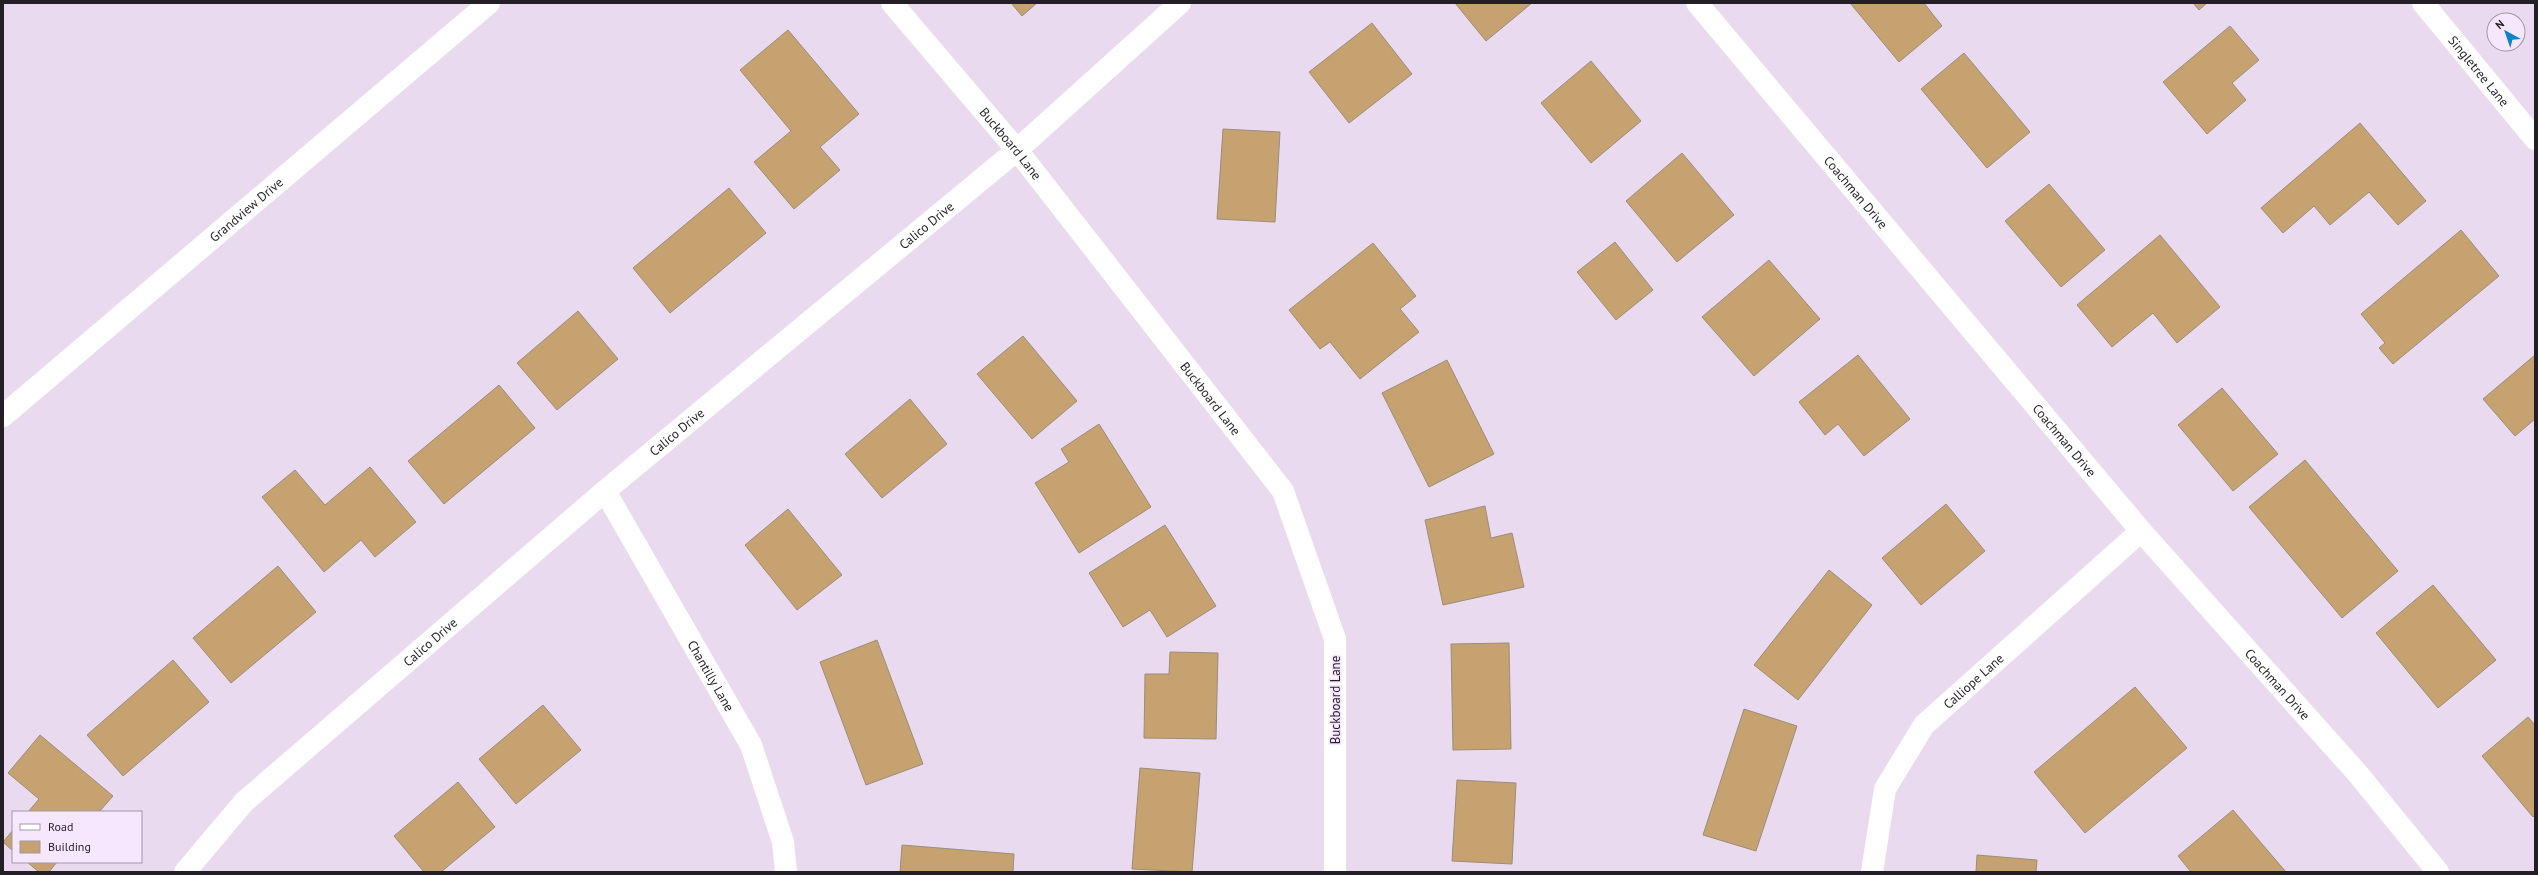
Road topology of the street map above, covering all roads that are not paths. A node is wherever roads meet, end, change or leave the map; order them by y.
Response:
1 (488, 3) edge
2 (892, 3) edge
3 (1180, 3) edge
4 (1697, 3) edge
5 (2423, 3) edge
6 (2535, 139) edge
7 (1017, 150) junction
8 (3, 416) edge
9 (605, 491) junction
10 (2141, 531) junction
11 (185, 872) edge
12 (786, 872) edge
13 (1334, 872) edge
14 (1872, 872) edge
15 (2438, 872) edge

1 - 8 street, Grandview Drive
2 - 7 street, Buckboard Lane
3 - 7 street, Calico Drive
4 - 10 street, Coachman Drive
5 - 6 street, Singletree Lane
7 - 9 street, Calico Drive
7 - 13 street, Buckboard Lane
9 - 11 street, Calico Drive
9 - 12 street, Chantilly Lane
10 - 14 street, Calliope Lane
10 - 15 street, Coachman Drive

